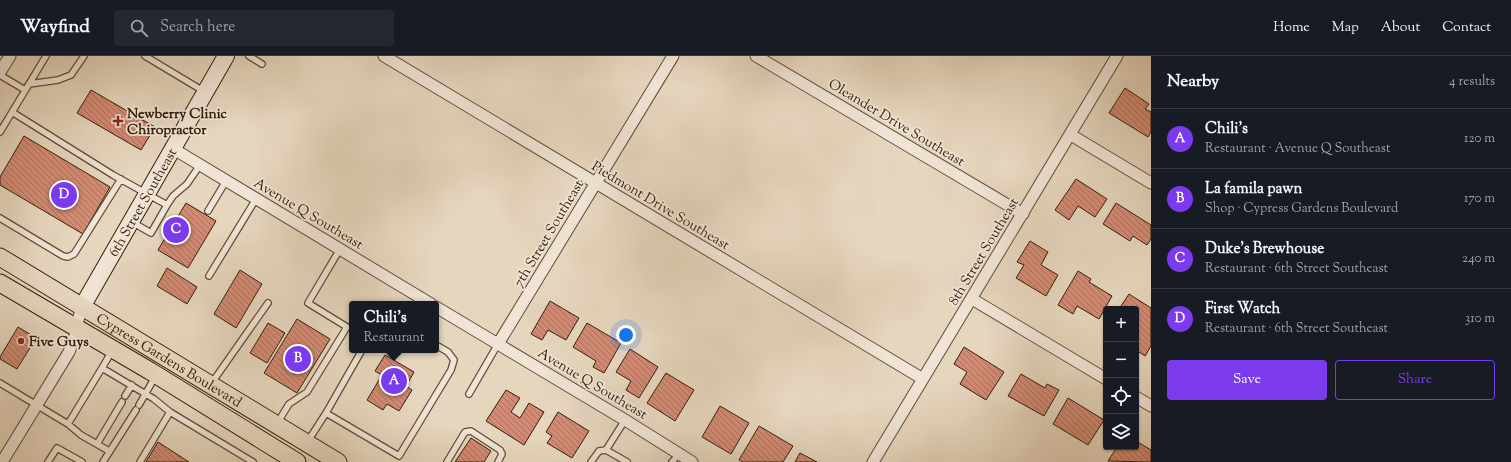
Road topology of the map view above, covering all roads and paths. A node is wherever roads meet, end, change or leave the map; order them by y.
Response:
1 (10, 56) edge
2 (46, 56) edge
3 (84, 56) edge
4 (145, 56) edge
5 (226, 56) edge
6 (249, 56) edge
7 (384, 56) edge
8 (673, 56) edge
9 (756, 56) edge
10 (1117, 56) edge
11 (262, 64) dead end
12 (0, 73) edge
13 (29, 84) junction
14 (25, 90) junction
15 (205, 92) junction
16 (12, 112) junction
17 (0, 132) edge
18 (1071, 135) junction
19 (172, 148) junction
20 (200, 166) junction
21 (121, 179) junction
22 (226, 181) junction
23 (596, 183) junction
24 (1151, 183) edge
25 (147, 193) junction
26 (256, 199) junction
27 (167, 205) junction
28 (208, 212) dead end
29 (1022, 214) junction
30 (0, 218) edge
31 (130, 222) junction
32 (340, 250) junction
33 (0, 257) edge
34 (209, 276) dead end
35 (0, 283) edge
36 (972, 298) junction
37 (426, 301) edge
38 (268, 303) dead end
39 (82, 306) junction
40 (439, 309) edge
41 (76, 327) junction
42 (498, 344) junction
43 (439, 346) edge
44 (113, 349) junction
45 (360, 353) edge
46 (102, 368) junction
47 (156, 375) junction
48 (1103, 376) edge
49 (923, 379) junction
50 (0, 384) edge
51 (211, 384) junction
52 (132, 385) junction
53 (180, 390) junction
54 (145, 393) junction
55 (469, 394) dead end
56 (126, 396) dead end
57 (1139, 399) edge
58 (122, 402) dead end
59 (37, 405) junction
60 (1151, 406) edge
61 (170, 412) junction
62 (326, 413) junction
63 (625, 420) junction
64 (68, 424) junction
65 (276, 424) junction
66 (307, 443) junction
67 (97, 444) junction
68 (606, 450) junction
69 (109, 451) junction
70 (676, 458) edge
71 (245, 460) edge
72 (2, 462) edge
73 (48, 462) edge
74 (82, 462) edge
75 (103, 462) edge
76 (140, 462) edge
77 (253, 462) edge
78 (297, 462) edge
79 (338, 462) edge
80 (447, 462) edge
81 (498, 462) edge
82 (591, 462) edge
83 (626, 462) edge
84 (692, 462) edge
85 (873, 462) edge

1 - 12 street
2 - 13 lane
3 - 13 lane
4 - 15 lane
5 - 15 street, 6th Street Southeast
6 - 11 lane
7 - 23 street, Piedmont Drive Southeast
8 - 23 street, 7th Street Southeast
9 - 29 street, Oleander Drive Southeast
10 - 18 street, 8th Street Southeast
12 - 14 lane
13 - 14 lane
14 - 16 lane
15 - 19 street, 6th Street Southeast
16 - 17 lane
16 - 21 lane
18 - 24 street
18 - 29 street, 8th Street Southeast
19 - 20 street, Avenue Q Southeast
19 - 25 street, 6th Street Southeast
20 - 22 street, Avenue Q Southeast
20 - 27 lane
21 - 25 lane
21 - 30 lane
22 - 26 street, Avenue Q Southeast
22 - 28 lane
23 - 42 street, 7th Street Southeast
23 - 49 street, Piedmont Drive Southeast
25 - 27 lane
25 - 31 street, 6th Street Southeast
26 - 32 street, Avenue Q Southeast
26 - 34 lane
27 - 31 lane
29 - 36 street, 8th Street Southeast
31 - 39 street, 6th Street Southeast
32 - 37 street, Avenue Q Southeast
32 - 65 lane
33 - 39 main road, Cypress Gardens Boulevard
35 - 41 main road, Cypress Gardens Boulevard
36 - 48 street
36 - 49 street, 8th Street Southeast
38 - 51 lane
39 - 41 street
39 - 51 main road, Cypress Gardens Boulevard
40 - 42 street, Avenue Q Southeast
41 - 44 main road, Cypress Gardens Boulevard
41 - 59 street
42 - 55 lane
42 - 63 street, Avenue Q Southeast
43 - 62 lane
44 - 46 lane
44 - 47 main road, Cypress Gardens Boulevard
45 - 62 lane
46 - 52 lane
46 - 64 lane
47 - 53 main road, Cypress Gardens Boulevard
47 - 54 lane
49 - 85 street, 8th Street Southeast
50 - 59 lane
51 - 65 main road, Cypress Gardens Boulevard
52 - 54 lane
52 - 56 lane
53 - 66 main road
53 - 78 main road, Cypress Gardens Boulevard
54 - 61 lane
54 - 69 lane
57 - 60 street
58 - 67 lane
59 - 64 lane
59 - 72 street
61 - 71 lane
61 - 76 lane
62 - 66 lane
63 - 68 lane
63 - 70 street, Avenue Q Southeast
64 - 67 lane
65 - 66 main road, Cypress Gardens Boulevard
66 - 79 main road, Cypress Gardens Boulevard
67 - 69 lane
68 - 82 lane
68 - 83 lane
69 - 75 lane
70 - 84 street, Avenue Q Southeast
71 - 77 lane
73 - 74 lane
80 - 81 lane

